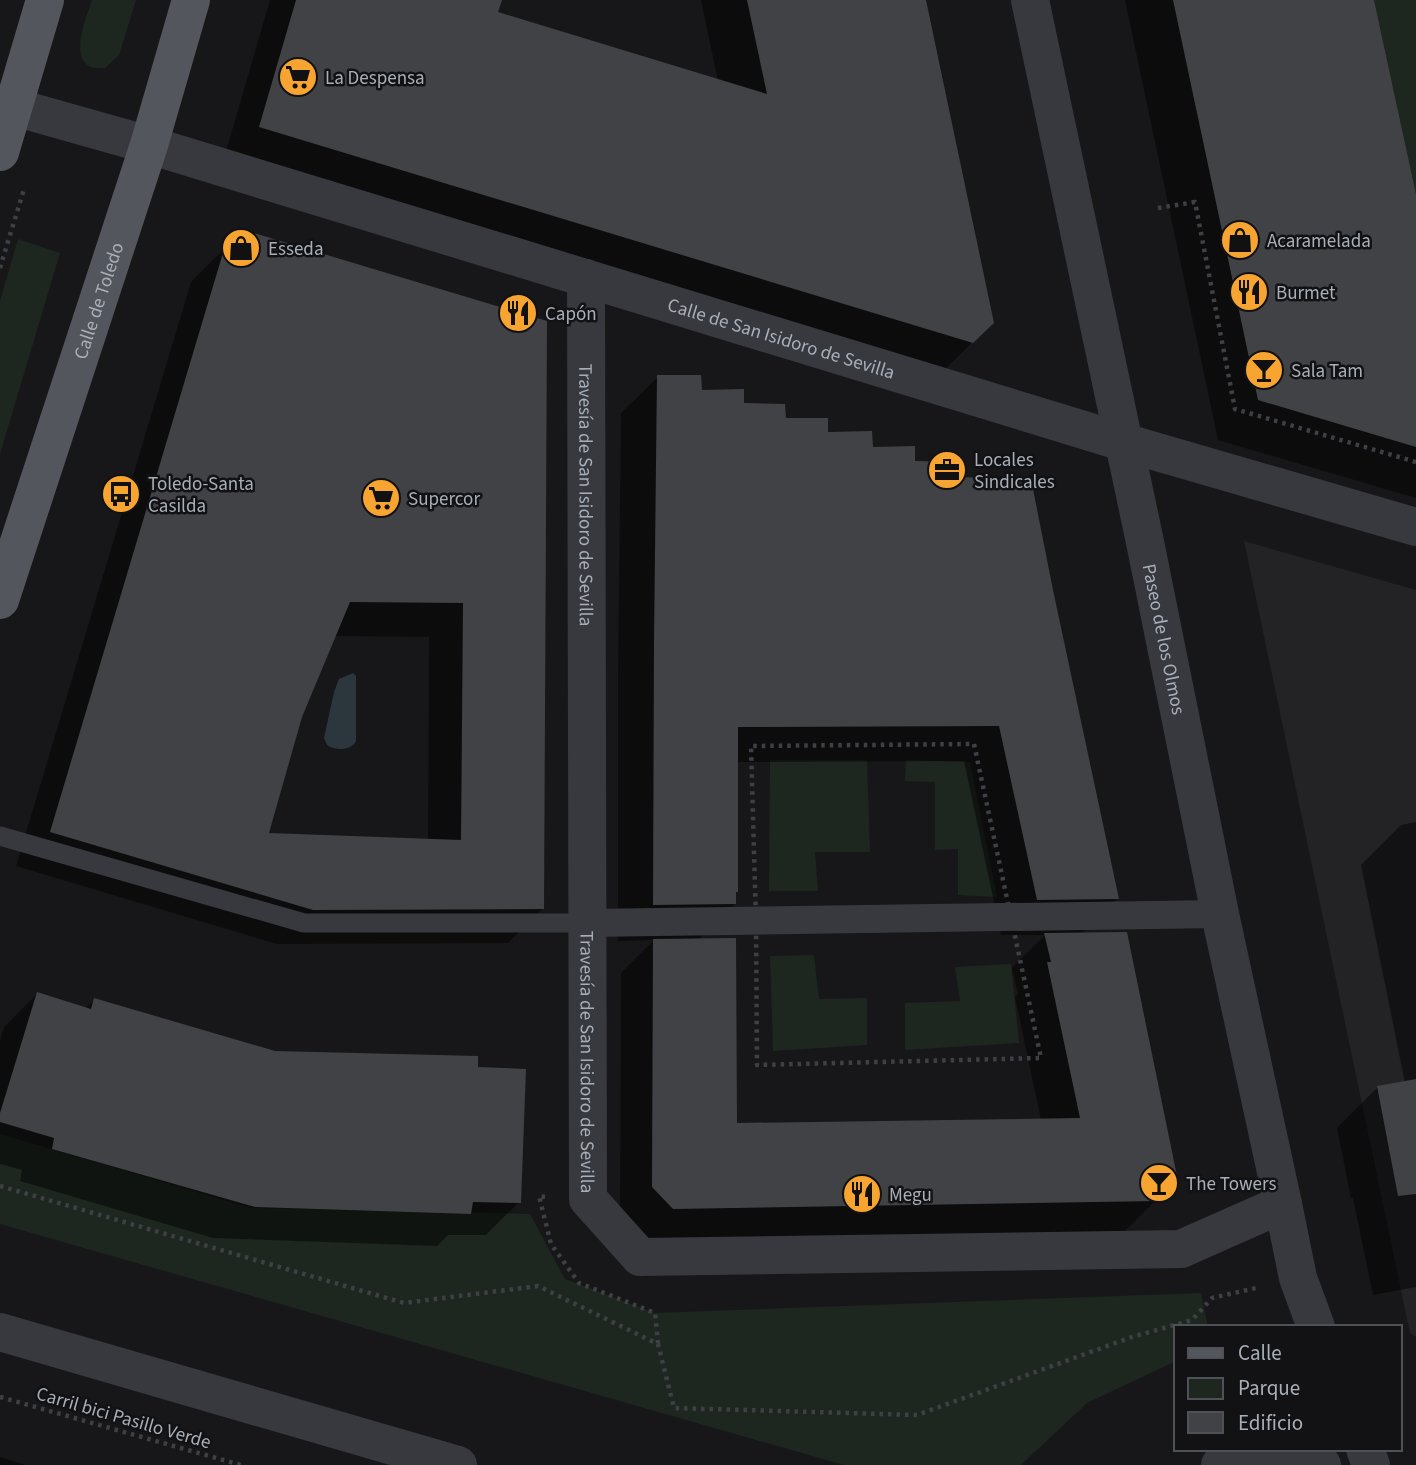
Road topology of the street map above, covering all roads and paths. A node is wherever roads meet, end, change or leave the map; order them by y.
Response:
1 (45, 0) edge
2 (191, 0) edge
3 (1030, 0) edge
4 (7, 105) edge
5 (149, 145) junction
6 (0, 152) edge
7 (25, 185) dead end
8 (1158, 208) dead end
9 (0, 268) edge
10 (586, 278) junction
11 (1124, 442) junction
12 (1416, 462) edge
13 (1416, 527) edge
14 (0, 600) edge
15 (0, 836) edge
16 (1220, 914) junction
17 (587, 923) junction
18 (0, 1186) edge
19 (1283, 1204) junction
20 (1298, 1278) junction
21 (1174, 1325) edge
22 (1174, 1325) edge
23 (1289, 1325) edge
24 (1315, 1325) edge
25 (0, 1332) edge
26 (0, 1397) edge
27 (1230, 1458) edge
28 (241, 1465) edge
29 (458, 1465) edge
30 (1322, 1465) edge

1 - 4 main road
2 - 5 main road, Calle de Toledo
3 - 11 street, Paseo de los Olmos
4 - 5 street, Calle de San Isidoro de Sevilla
4 - 6 main road
5 - 10 street, Calle de San Isidoro de Sevilla
5 - 14 main road, Calle de Toledo
7 - 9 path
8 - 12 path
10 - 11 street, Calle de San Isidoro de Sevilla
10 - 17 street, Travesía de San Isidoro de Sevilla
11 - 13 street, Calle de San Isidoro de Sevilla
11 - 16 street, Paseo de los Olmos
15 - 17 lane
16 - 17 street
16 - 19 street, Paseo de los Olmos
17 - 19 street, Travesía de San Isidoro de Sevilla
18 - 21 path
19 - 20 street, Paseo de los Olmos
20 - 22 path
20 - 23 street, Paseo de los Olmos
20 - 24 street, Paseo de los Olmos
25 - 29 street
26 - 28 path, Carril bici Pasillo Verde
27 - 30 street

